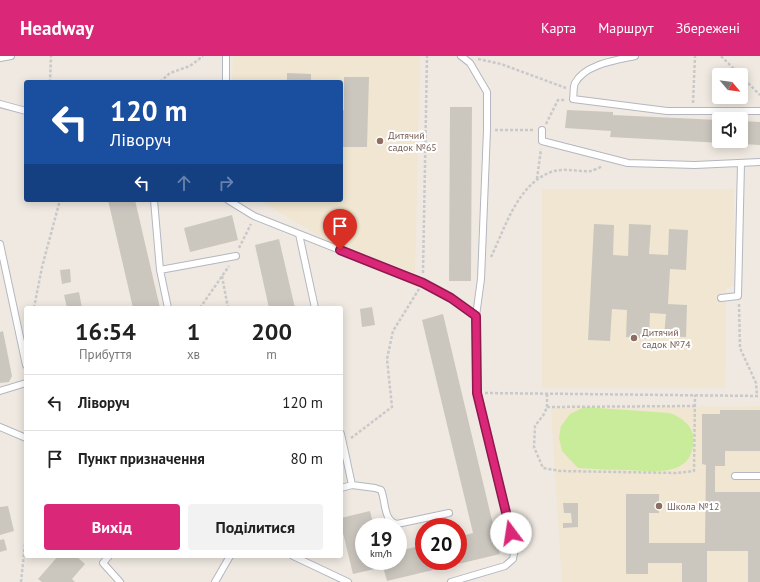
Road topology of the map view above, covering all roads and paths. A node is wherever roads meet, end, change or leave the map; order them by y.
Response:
1 (11, 56) edge
2 (51, 56) edge
3 (202, 56) edge
4 (226, 56) edge
5 (427, 56) edge
6 (461, 56) edge
7 (635, 56) edge
8 (695, 56) edge
9 (721, 56) edge
10 (0, 58) edge
11 (732, 68) edge
12 (50, 80) edge
13 (162, 80) edge
14 (226, 80) edge
15 (748, 84) edge
16 (574, 91) junction
17 (760, 95) edge
18 (573, 99) junction
19 (0, 104) edge
20 (24, 110) edge
21 (692, 111) junction
22 (760, 111) edge
23 (487, 130) junction
24 (542, 130) junction
25 (542, 141) junction
26 (616, 160) junction
27 (760, 162) edge
28 (741, 163) junction
29 (537, 179) junction
30 (59, 202) edge
31 (154, 202) edge
32 (231, 202) edge
33 (299, 234) junction
34 (0, 244) edge
35 (236, 256) dead end
36 (491, 258) dead end
37 (160, 270) junction
38 (222, 276) dead end
39 (423, 283) junction
40 (738, 296) junction
41 (720, 298) dead end
42 (34, 306) edge
43 (168, 306) edge
44 (228, 306) edge
45 (315, 306) edge
46 (476, 316) junction
47 (24, 356) edge
48 (758, 383) edge
49 (24, 384) edge
50 (0, 391) edge
51 (477, 393) junction
52 (547, 394) junction
53 (695, 395) junction
54 (758, 396) edge
55 (695, 406) junction
56 (547, 407) junction
57 (0, 427) edge
58 (24, 437) edge
59 (343, 444) joint
60 (735, 476) dead end
61 (760, 476) edge
62 (352, 485) junction
63 (343, 487) edge
64 (449, 513) dead end
65 (24, 554) edge
66 (108, 558) edge
67 (229, 558) edge
68 (297, 558) edge
69 (21, 582) edge
70 (120, 582) edge
71 (215, 582) edge
72 (348, 582) edge
73 (451, 582) edge

1 - 10 lane
2 - 12 path
3 - 13 path
4 - 14 lane
5 - 39 path
6 - 16 path
6 - 23 lane
7 - 16 lane
8 - 21 path
9 - 11 path
15 - 17 path
16 - 18 lane
18 - 21 lane
18 - 24 path
19 - 20 lane
21 - 22 lane
23 - 24 path
23 - 46 lane
24 - 25 lane
25 - 26 lane
25 - 29 path
26 - 28 lane
26 - 29 path
27 - 28 lane
28 - 40 lane
29 - 36 path
30 - 42 path
31 - 37 lane
32 - 33 lane
33 - 39 lane
33 - 45 lane
34 - 47 lane
35 - 37 lane
37 - 43 lane
38 - 44 path
39 - 46 lane
39 - 59 path
40 - 41 lane
40 - 48 path
46 - 51 lane
48 - 54 path
49 - 50 lane
51 - 52 path
51 - 73 lane
52 - 53 path
52 - 56 path
53 - 54 path
53 - 55 path
55 - 56 path
55 - 56 path
57 - 58 lane
59 - 62 lane
60 - 61 lane
62 - 63 lane
62 - 64 lane
65 - 69 path
66 - 70 lane
67 - 71 lane
68 - 72 lane

